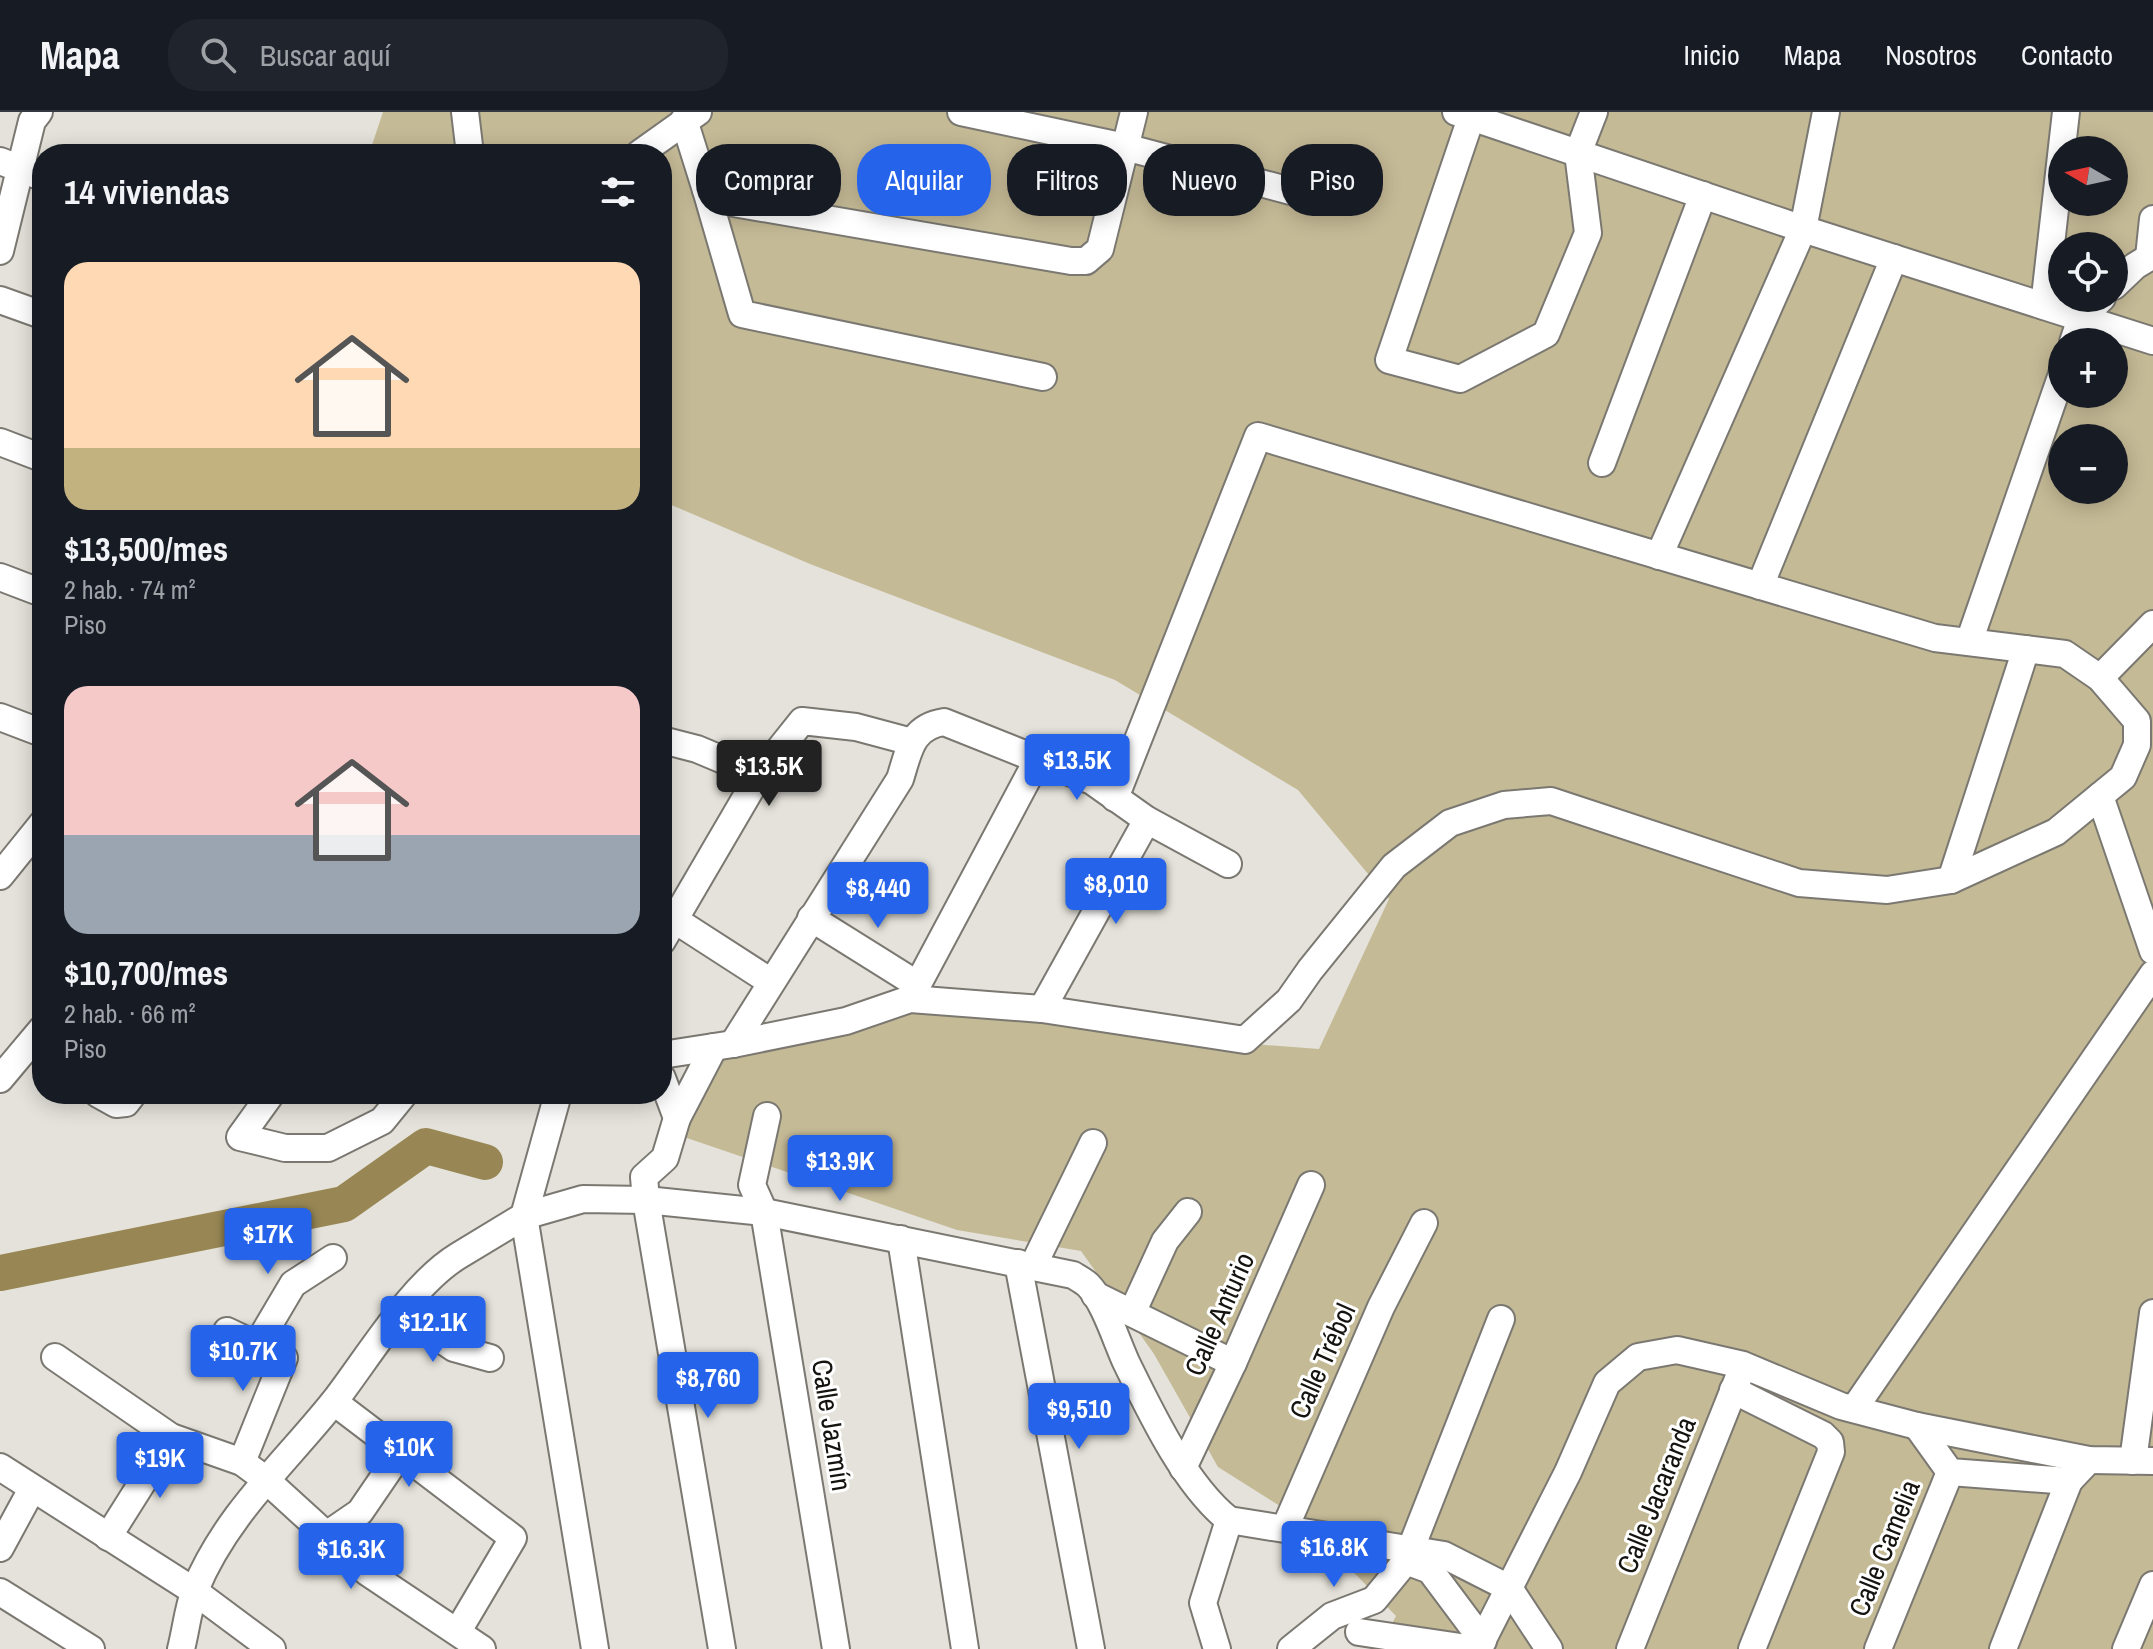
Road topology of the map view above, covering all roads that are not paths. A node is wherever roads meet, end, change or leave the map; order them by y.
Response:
1 (39, 112) edge
2 (465, 112) edge
3 (961, 112) edge
4 (1134, 112) edge
5 (1594, 112) edge
6 (1826, 112) edge
7 (2066, 112) edge
8 (1467, 114) edge
9 (691, 116) edge
10 (469, 144) edge
11 (653, 144) edge
12 (697, 144) edge
13 (1111, 144) edge
14 (1126, 144) edge
15 (1127, 148) edge
16 (1578, 153) junction
17 (20, 169) edge
18 (1281, 188) edge
19 (1703, 195) junction
20 (714, 216) edge
21 (806, 216) edge
22 (1108, 216) edge
23 (2153, 219) edge
24 (1803, 229) junction
25 (0, 251) edge
26 (2151, 256) edge
27 (1894, 258) junction
28 (2128, 273) edge
29 (0, 300) edge
30 (2044, 306) junction
31 (32, 311) edge
32 (2091, 312) edge
33 (2074, 328) edge
34 (2079, 328) edge
35 (2128, 337) edge
36 (2153, 341) edge
37 (1043, 377) dead end
38 (2050, 408) edge
39 (0, 442) edge
40 (32, 454) edge
41 (1602, 463) dead end
42 (1659, 556) junction
43 (0, 577) edge
44 (1760, 586) junction
45 (32, 589) edge
46 (2150, 631) edge
47 (1969, 642) junction
48 (2026, 649) junction
49 (2100, 678) junction
50 (0, 717) edge
51 (32, 725) edge
52 (912, 742) junction
53 (672, 743) edge
54 (1038, 759) junction
55 (759, 775) junction
56 (2100, 796) junction
57 (1115, 798) junction
58 (1147, 820) junction
59 (32, 836) edge
60 (1228, 864) dead end
61 (0, 876) edge
62 (1951, 880) junction
63 (811, 918) junction
64 (672, 924) edge
65 (672, 933) edge
66 (2153, 951) edge
67 (2153, 974) edge
68 (771, 982) junction
69 (914, 992) junction
70 (1042, 1009) junction
71 (724, 1046) junction
72 (32, 1047) edge
73 (672, 1054) edge
74 (0, 1079) edge
75 (264, 1104) edge
76 (396, 1104) edge
77 (555, 1104) edge
78 (672, 1104) edge
79 (767, 1116) dead end
80 (677, 1118) junction
81 (1093, 1143) dead end
82 (1311, 1185) dead end
83 (646, 1200) junction
84 (764, 1212) junction
85 (1188, 1212) dead end
86 (524, 1216) junction
87 (1424, 1223) dead end
88 (901, 1239) junction
89 (333, 1258) dead end
90 (1026, 1264) junction
91 (1095, 1295) junction
92 (401, 1312) junction
93 (1132, 1313) junction
94 (2153, 1313) edge
95 (1501, 1319) dead end
96 (227, 1331) dead end
97 (257, 1345) junction
98 (55, 1357) dead end
99 (490, 1358) dead end
100 (1233, 1363) junction
101 (1743, 1365) junction
102 (1733, 1390) junction
103 (334, 1402) junction
104 (1854, 1409) junction
105 (1917, 1426) junction
106 (171, 1437) junction
107 (401, 1452) junction
108 (2089, 1460) junction
109 (2143, 1461) edge
110 (242, 1462) junction
111 (0, 1467) edge
112 (1183, 1468) junction
113 (1950, 1472) junction
114 (265, 1479) junction
115 (2069, 1481) junction
116 (32, 1489) junction
117 (1229, 1520) junction
118 (1285, 1528) junction
119 (325, 1536) junction
120 (108, 1537) junction
121 (0, 1548) edge
122 (1408, 1556) junction
123 (2153, 1585) edge
124 (1509, 1588) junction
125 (194, 1591) junction
126 (0, 1592) edge
127 (1374, 1600) junction
128 (458, 1631) junction
129 (1355, 1640) edge
130 (1479, 1646) edge
131 (91, 1649) edge
132 (181, 1649) edge
133 (272, 1649) edge
134 (482, 1649) edge
135 (595, 1649) edge
136 (722, 1649) edge
137 (836, 1649) edge
138 (965, 1649) edge
139 (1091, 1649) edge
140 (1217, 1649) edge
141 (1291, 1649) edge
142 (1549, 1649) edge
143 (1630, 1649) edge
144 (1752, 1649) edge
145 (1878, 1649) edge
146 (2003, 1649) edge
147 (2126, 1649) edge

1 - 17 street
2 - 10 street
3 - 13 street
4 - 14 street
5 - 16 street
6 - 24 street
7 - 30 street
8 - 16 street
8 - 16 street
9 - 11 street
9 - 12 street
15 - 18 street
16 - 19 street
17 - 25 street
19 - 24 street
19 - 41 street
20 - 37 street
21 - 22 street
23 - 26 street
24 - 27 street
24 - 42 street
26 - 28 street
27 - 30 street
27 - 44 street
29 - 31 street
30 - 33 street
32 - 34 street
35 - 36 street
38 - 47 street
39 - 40 street
42 - 44 street
42 - 57 street
43 - 45 street
44 - 47 street
46 - 49 street
47 - 48 street
48 - 49 street
48 - 62 street
49 - 56 street
50 - 51 street
52 - 54 street
52 - 55 street
52 - 63 street
53 - 55 street
54 - 57 street
54 - 69 street
55 - 64 street
56 - 62 street
56 - 66 street
57 - 58 street
58 - 60 street
58 - 70 street
59 - 61 street
62 - 70 street
63 - 68 street
63 - 69 street
65 - 68 street
67 - 104 street
68 - 71 street
69 - 70 street
69 - 71 street
71 - 73 street
71 - 80 street
72 - 74 street
75 - 76 street
77 - 86 street
78 - 80 street
79 - 84 street, Calle Jazmín
80 - 83 street
81 - 90 street
82 - 100 street, Calle Anturio
83 - 84 street
83 - 86 street
83 - 136 street
84 - 88 street
84 - 137 street, Calle Jazmín
85 - 93 street
86 - 92 street
86 - 135 street
87 - 118 street, Calle Trébol
88 - 90 street
88 - 138 street
89 - 97 street
90 - 91 street
90 - 139 street
91 - 93 street
91 - 112 street
92 - 99 street
92 - 103 street
93 - 100 street
94 - 109 street
95 - 122 street
96 - 97 street
97 - 110 street
98 - 106 street
100 - 112 street, Calle Anturio
101 - 102 street, Calle Jacaranda
101 - 104 street
101 - 124 street
102 - 143 street, Calle Jacaranda
102 - 144 street
103 - 107 street
103 - 114 street
104 - 105 street
105 - 108 street
105 - 113 street
106 - 110 street
106 - 120 street
107 - 119 street
107 - 128 street
108 - 109 street
108 - 115 street
110 - 114 street
111 - 116 street
112 - 117 street
113 - 115 street
113 - 145 street, Calle Camelia
114 - 119 street
114 - 125 street
115 - 146 street
116 - 120 street
116 - 121 street
117 - 118 street
117 - 140 street
118 - 122 street
119 - 128 street
120 - 125 street
122 - 124 street
122 - 127 street
122 - 130 street
123 - 147 street
124 - 130 street
124 - 142 street
125 - 132 street
125 - 133 street
126 - 131 street
127 - 129 street
127 - 141 street
128 - 134 street
129 - 130 street

